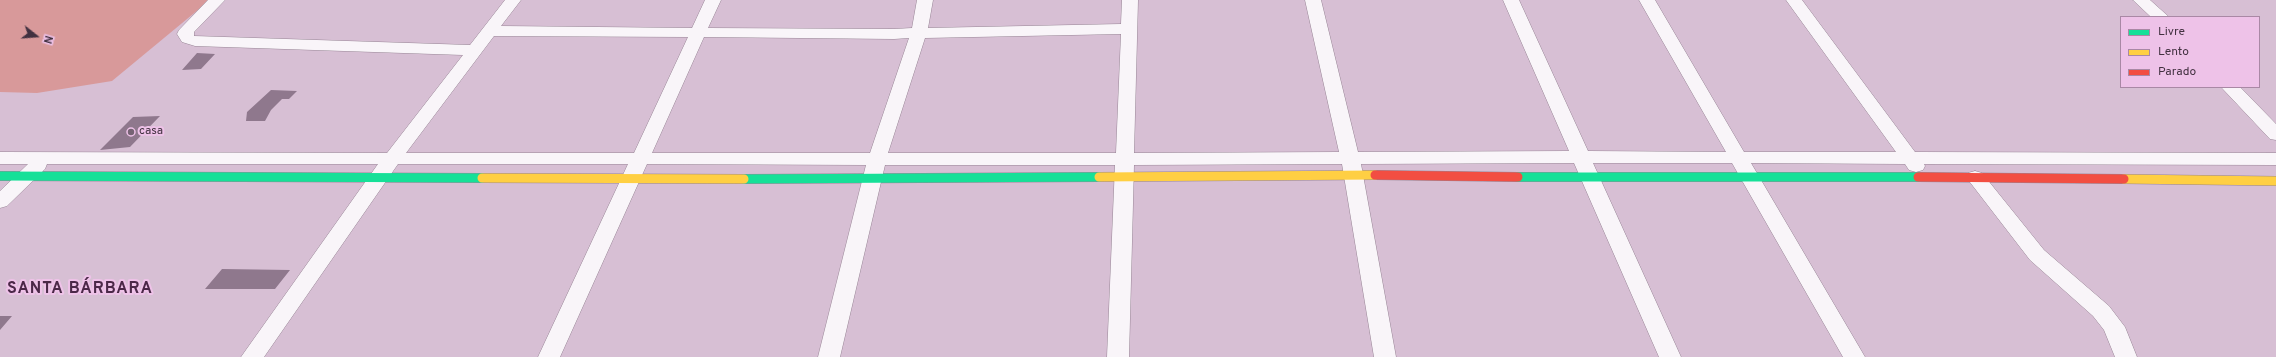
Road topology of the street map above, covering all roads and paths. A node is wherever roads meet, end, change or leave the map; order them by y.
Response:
1 (217, 0) edge
2 (513, 0) edge
3 (714, 0) edge
4 (925, 0) edge
5 (1130, 0) edge
6 (1312, 0) edge
7 (1511, 0) edge
8 (1647, 0) edge
9 (1794, 0) edge
10 (2141, 0) edge
11 (2160, 16) edge
12 (1129, 29) junction
13 (490, 31) junction
14 (699, 32) junction
15 (919, 32) junction
16 (476, 50) junction
17 (2231, 88) edge
18 (2276, 135) edge
19 (1581, 157) junction
20 (0, 158) edge
21 (45, 158) junction
22 (214, 158) junction
23 (394, 158) junction
24 (1740, 158) junction
25 (641, 159) junction
26 (876, 159) junction
27 (1911, 159) junction
28 (2130, 159) junction
29 (2276, 160) edge
30 (1351, 166) junction
31 (1124, 168) junction
32 (0, 176) edge
33 (27, 176) junction
34 (633, 176) junction
35 (200, 177) junction
36 (1975, 177) junction
37 (378, 178) junction
38 (872, 178) junction
39 (1591, 178) junction
40 (1750, 178) junction
41 (1924, 178) junction
42 (2149, 179) junction
43 (2276, 181) edge
44 (0, 202) edge
45 (252, 357) edge
46 (549, 357) edge
47 (829, 357) edge
48 (1118, 357) edge
49 (1384, 357) edge
50 (1670, 357) edge
51 (1854, 357) edge
52 (2126, 357) edge

1 - 16 street
2 - 13 street
3 - 14 street
4 - 15 street
5 - 12 street
6 - 30 street
7 - 19 street
8 - 24 street
9 - 27 street
10 - 11 street
12 - 15 street
12 - 31 street
13 - 14 street
13 - 16 street
14 - 15 street
14 - 25 street
15 - 26 street
16 - 23 street
17 - 18 street
19 - 24 street
19 - 30 street
19 - 39 street
20 - 21 street
21 - 22 street
21 - 33 street
22 - 23 street
22 - 35 street
23 - 25 street
23 - 37 street
24 - 27 street
24 - 40 street
25 - 26 street
25 - 34 street
26 - 31 street
26 - 38 street
27 - 28 street
27 - 41 street
28 - 29 street
28 - 42 street
30 - 31 street
30 - 39 street
30 - 49 street
31 - 38 street
31 - 48 street
32 - 33 street
33 - 35 street
33 - 44 street
34 - 37 street
34 - 38 street
34 - 46 street
35 - 37 street
36 - 41 street
36 - 42 street
36 - 52 street
37 - 45 street
38 - 47 street
39 - 40 street
39 - 50 street
40 - 41 street
40 - 51 street
42 - 43 street

